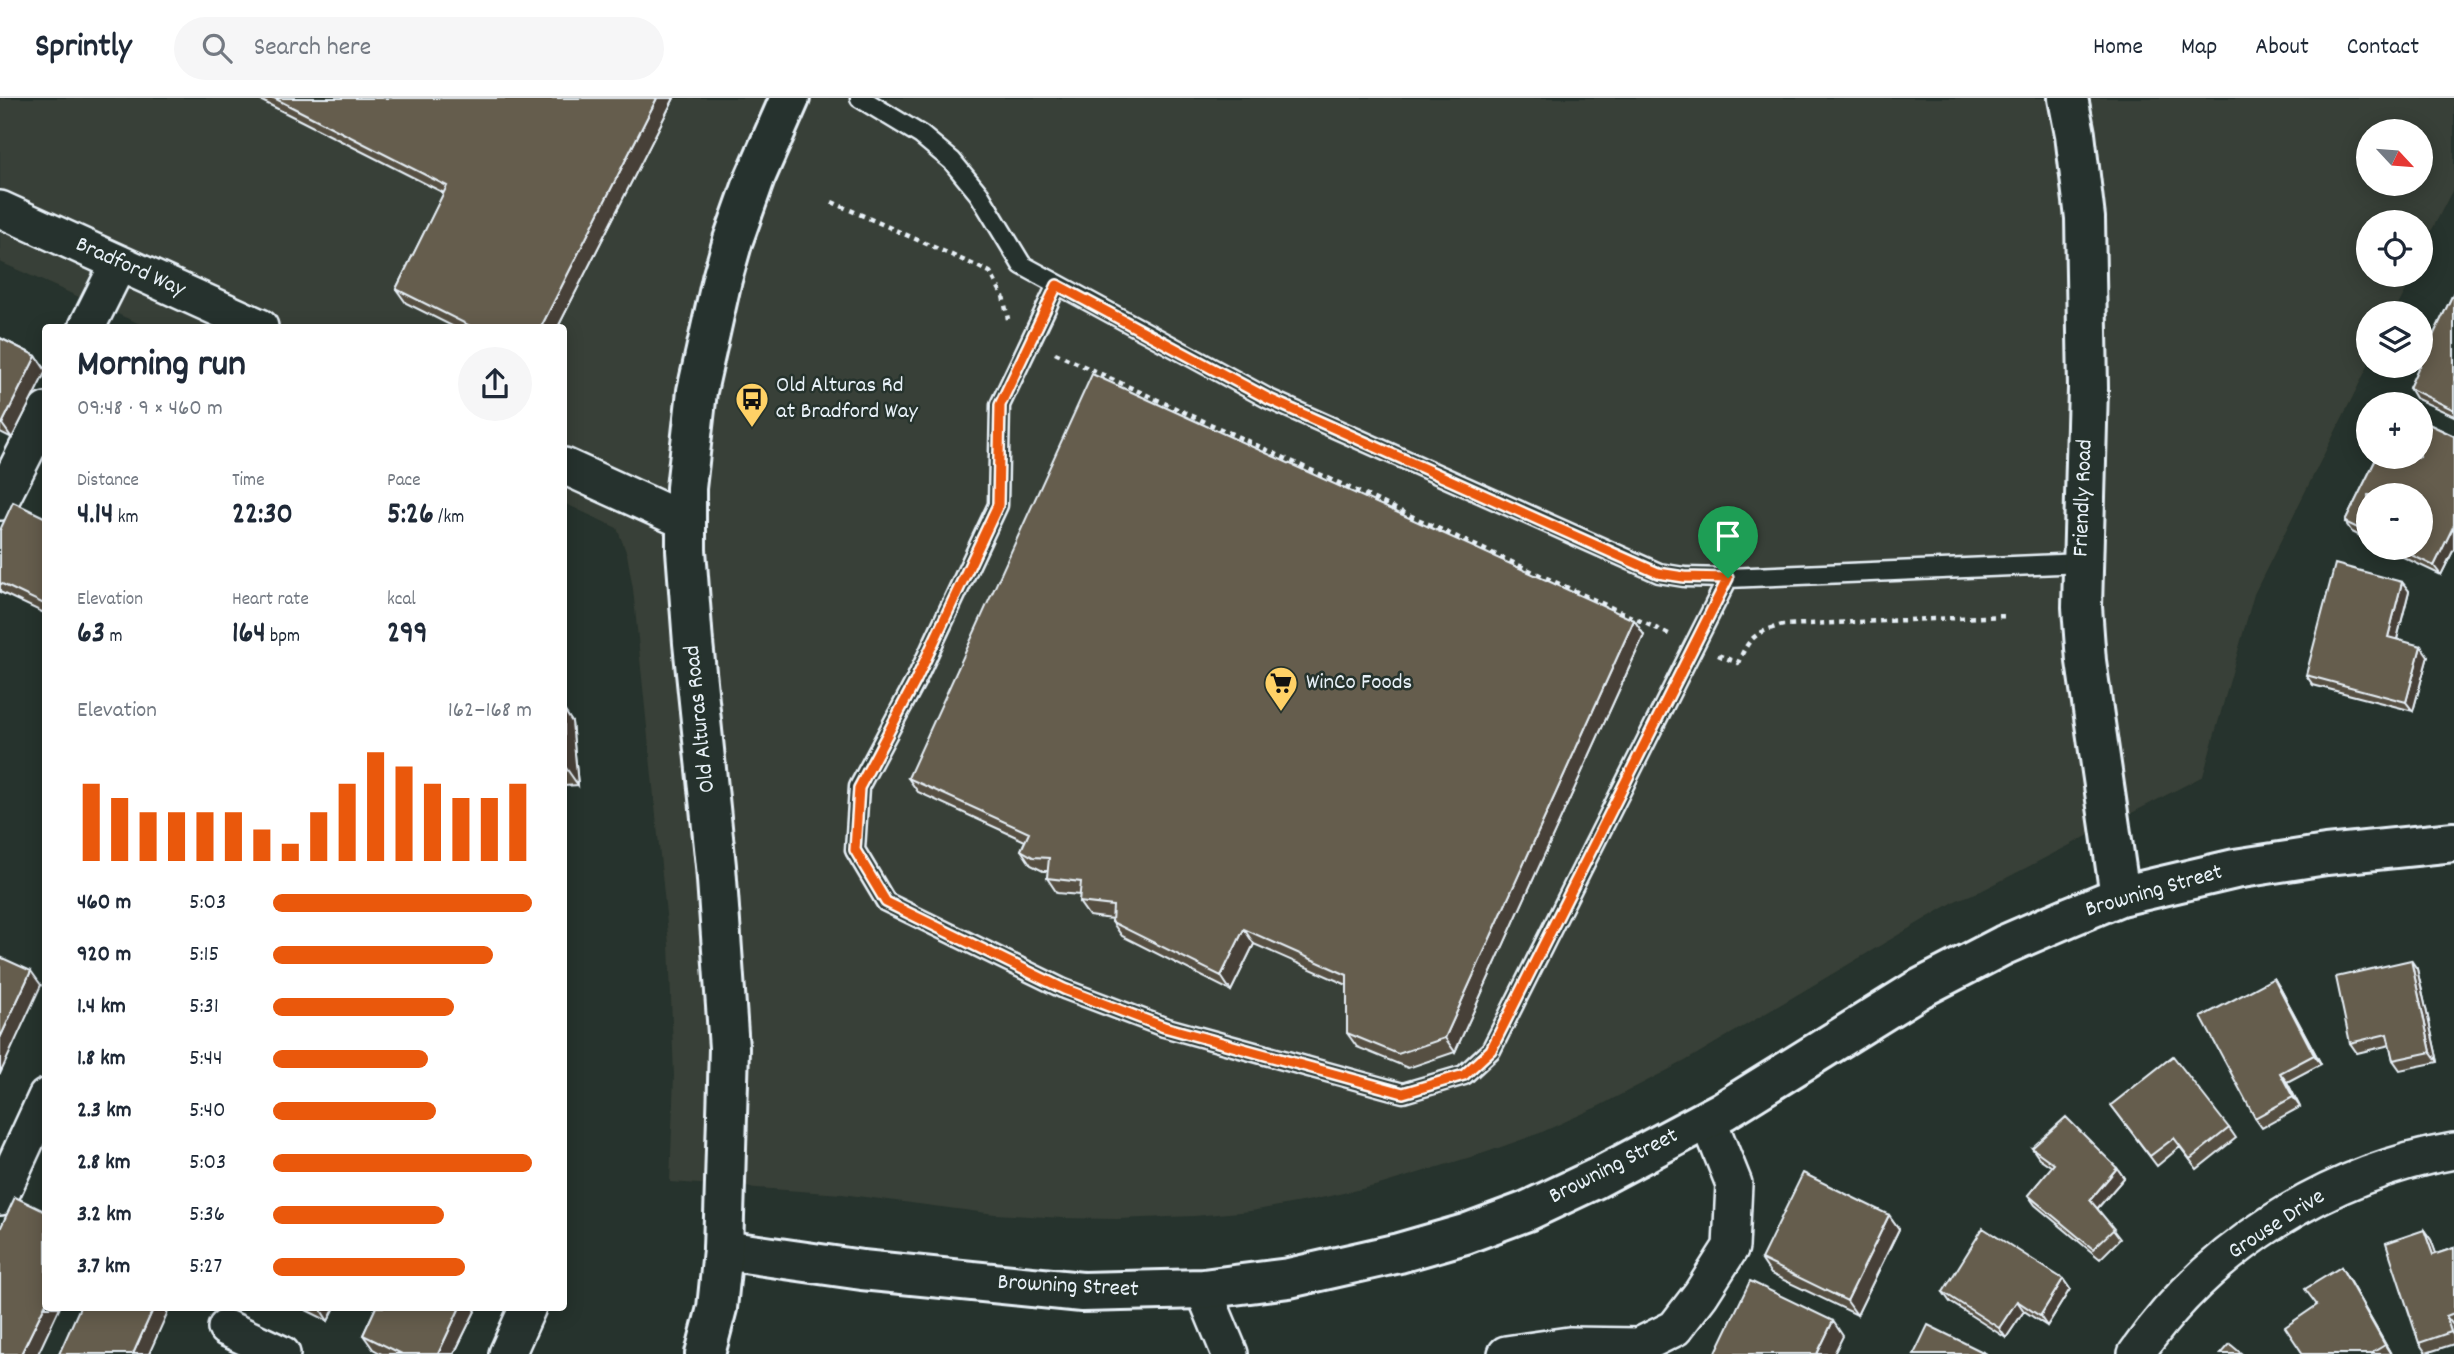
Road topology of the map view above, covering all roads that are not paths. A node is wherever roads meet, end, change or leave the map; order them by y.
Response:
1 (790, 98) edge
2 (860, 98) edge
3 (2068, 98) edge
4 (0, 209) edge
5 (119, 263) junction
6 (1057, 285) junction
7 (88, 324) edge
8 (253, 324) edge
9 (42, 419) edge
10 (567, 467) edge
11 (0, 502) edge
12 (687, 522) junction
13 (2082, 563) junction
14 (1728, 578) junction
15 (2454, 842) edge
16 (2120, 897) junction
17 (42, 1115) edge
18 (1708, 1119) junction
19 (2454, 1152) edge
20 (33, 1157) edge
21 (0, 1197) edge
22 (723, 1250) junction
23 (1203, 1289) junction
24 (526, 1311) edge
25 (221, 1330) edge
26 (282, 1354) edge
27 (507, 1354) edge
28 (705, 1354) edge
29 (1230, 1354) edge
30 (1506, 1354) edge
31 (2136, 1354) edge

1 - 12 street, Old Alturas Road
2 - 6 lane
3 - 13 street, Friendly Road
4 - 5 street, Bradford Way
5 - 7 street
5 - 8 street, Bradford Way
6 - 14 lane
6 - 14 lane
9 - 11 street
10 - 12 street
12 - 22 street, Old Alturas Road
13 - 14 lane
13 - 16 street, Friendly Road
15 - 16 street, Browning Street
16 - 18 street, Browning Street
17 - 20 street
18 - 23 street, Browning Street
18 - 30 street
19 - 31 street, Grouse Drive
20 - 21 street
22 - 23 street, Browning Street
22 - 28 street, Old Alturas Road
23 - 29 street
24 - 27 street
25 - 26 street

